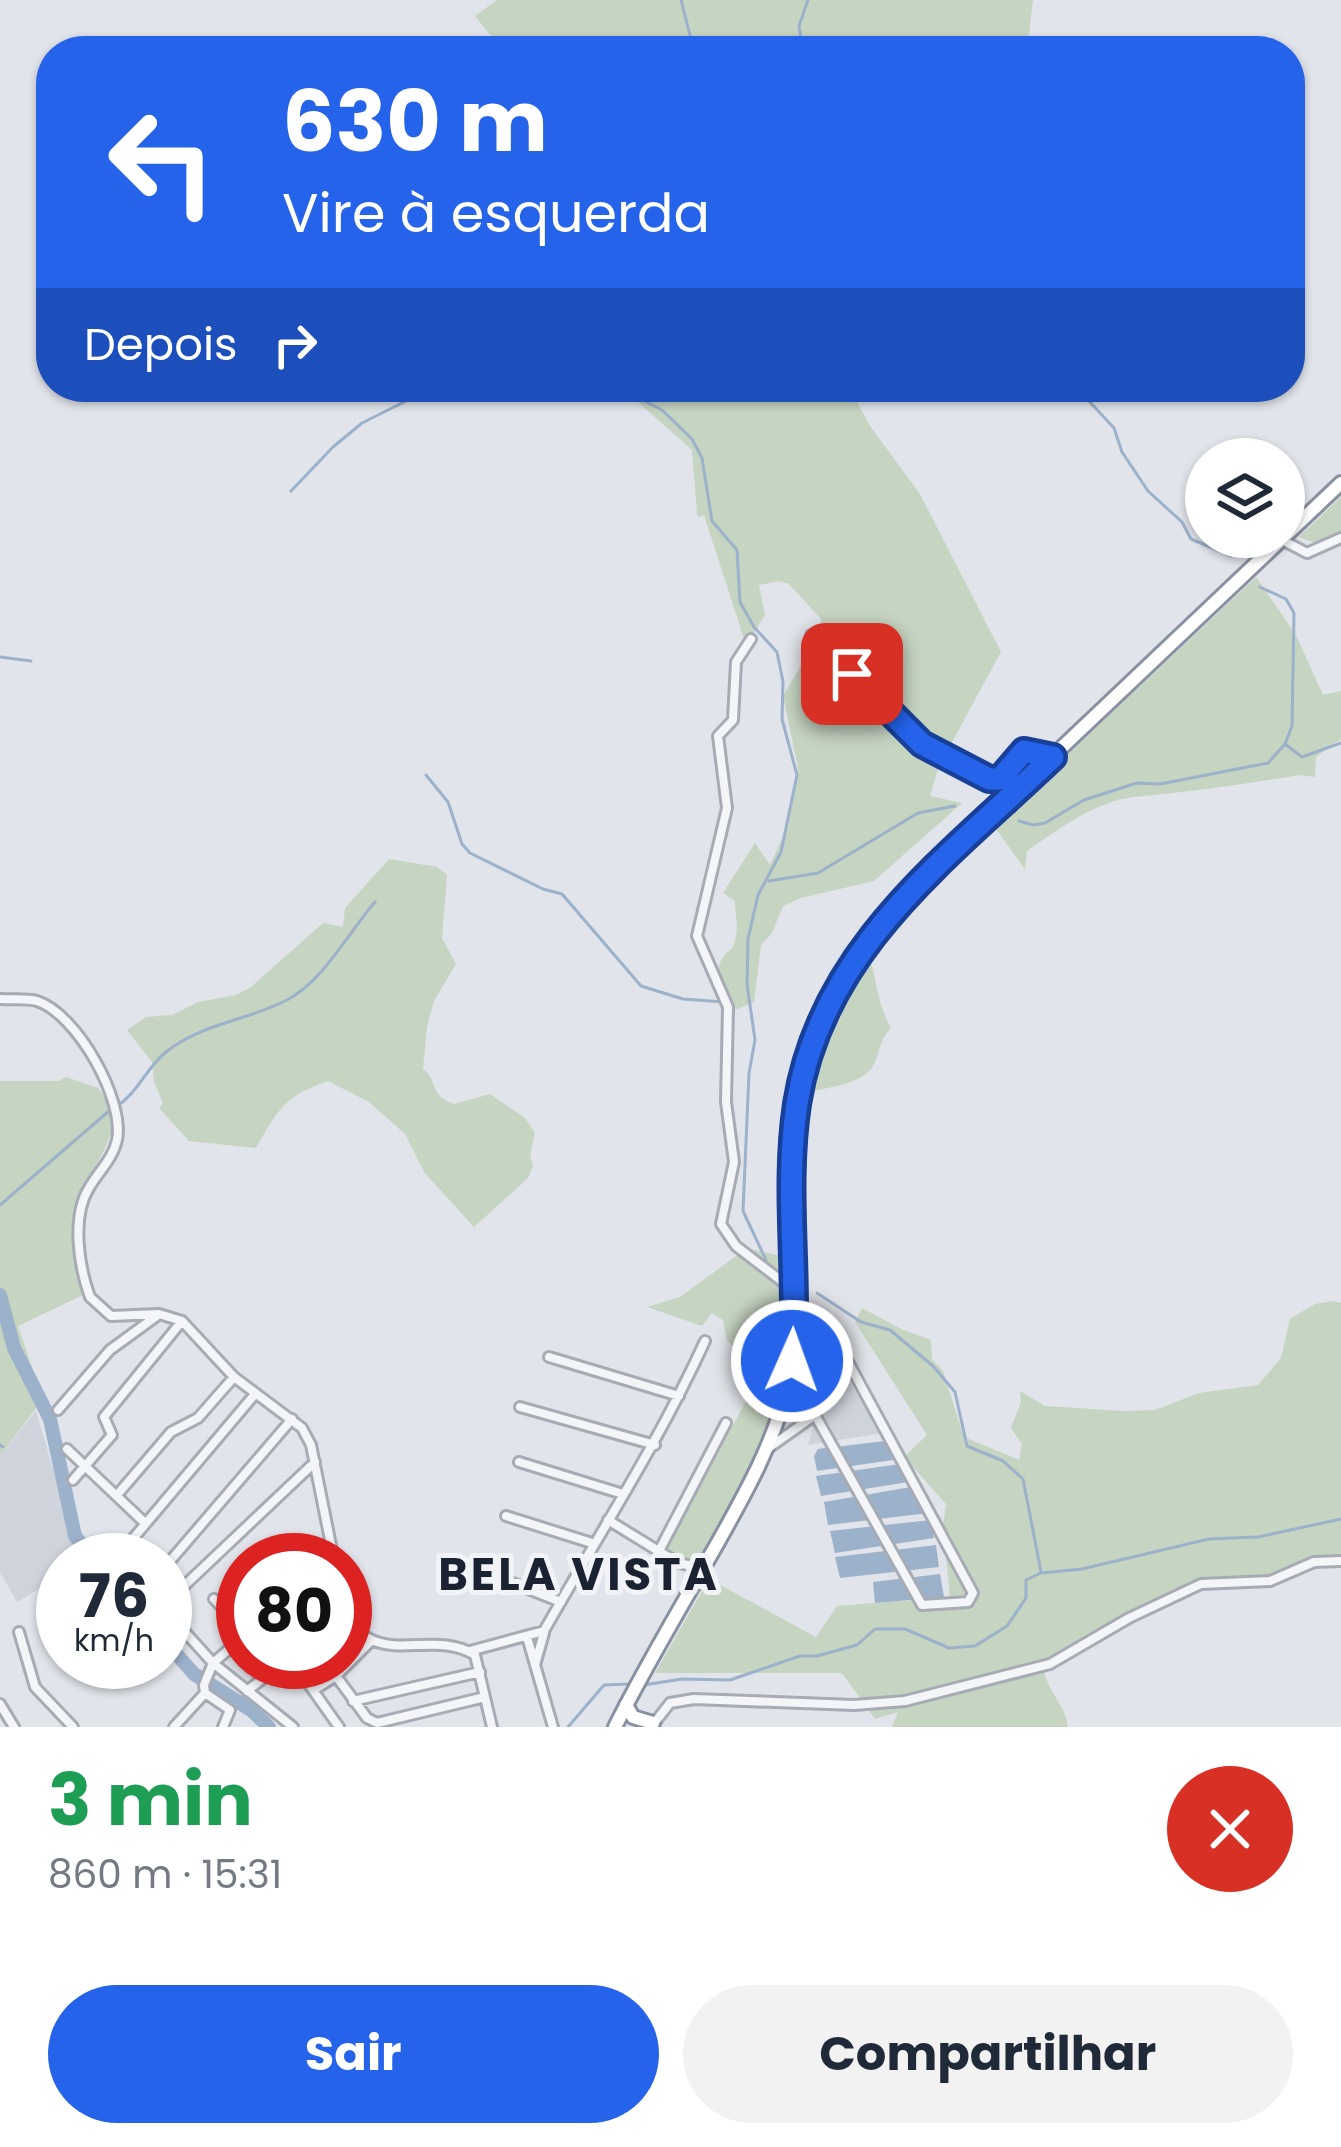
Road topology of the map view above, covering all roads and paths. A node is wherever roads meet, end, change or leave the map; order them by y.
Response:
1 (1341, 484) edge
2 (1305, 518) edge
3 (1341, 538) edge
4 (1305, 552) edge
5 (1263, 558) edge
6 (812, 635) dead end
7 (751, 639) dead end
8 (1053, 757) junction
9 (0, 999) edge
10 (794, 1290) junction
11 (159, 1314) junction
12 (182, 1321) junction
13 (705, 1341) dead end
14 (549, 1357) dead end
15 (234, 1377) junction
16 (255, 1394) junction
17 (680, 1396) junction
18 (520, 1407) dead end
19 (58, 1410) dead end
20 (815, 1414) junction
21 (292, 1419) junction
22 (727, 1423) dead end
23 (655, 1445) junction
24 (67, 1449) dead end
25 (767, 1449) junction
26 (315, 1462) junction
27 (519, 1462) dead end
28 (86, 1465) junction
29 (74, 1480) dead end
30 (117, 1495) junction
31 (623, 1495) junction
32 (506, 1516) dead end
33 (608, 1520) junction
34 (145, 1522) junction
35 (137, 1533) edge
36 (329, 1533) edge
37 (192, 1536) edge
38 (592, 1543) junction
39 (659, 1551) junction
40 (1341, 1561) edge
41 (703, 1568) junction
42 (192, 1581) edge
43 (513, 1583) dead end
44 (214, 1599) dead end
45 (216, 1601) edge
46 (561, 1602) junction
47 (544, 1631) junction
48 (19, 1632) dead end
49 (527, 1637) junction
50 (192, 1638) edge
51 (372, 1641) edge
52 (470, 1652) junction
53 (214, 1663) junction
54 (534, 1667) junction
55 (480, 1672) junction
56 (205, 1689) junction
57 (250, 1689) edge
58 (315, 1689) edge
59 (345, 1689) edge
60 (248, 1691) junction
61 (485, 1697) junction
62 (353, 1701) junction
63 (0, 1704) edge
64 (626, 1705) junction
65 (652, 1725) edge
66 (14, 1727) edge
67 (73, 1727) edge
68 (174, 1727) edge
69 (224, 1727) edge
70 (292, 1727) edge
71 (339, 1727) edge
72 (492, 1727) edge
73 (553, 1727) edge
74 (614, 1727) edge

1 - 2 highway
3 - 4 street
5 - 8 highway
6 - 8 street
7 - 10 street
8 - 10 highway
9 - 11 street
10 - 25 highway
11 - 12 street
11 - 19 street
12 - 15 street
12 - 28 street
13 - 17 street
14 - 17 street
15 - 16 street
15 - 30 street
16 - 21 street
16 - 34 street
17 - 23 street
18 - 23 street
20 - 20 street
20 - 25 street
21 - 26 street
21 - 37 street
22 - 39 street
23 - 31 street
24 - 28 street
25 - 41 highway
26 - 36 street
26 - 42 street
27 - 31 street
28 - 29 street
28 - 30 street
30 - 34 street
31 - 33 street
32 - 38 street
33 - 38 street
33 - 39 street
34 - 35 street
38 - 46 street
39 - 41 street
40 - 65 street
41 - 64 highway
43 - 46 street
44 - 45 street
46 - 47 street
47 - 49 street
47 - 54 street
48 - 67 street
49 - 52 street
49 - 54 street
50 - 53 street
51 - 52 street
52 - 55 street
53 - 56 street
53 - 60 street
54 - 73 street
55 - 61 street
55 - 62 street
56 - 68 street
56 - 69 street
57 - 60 street
58 - 71 street
59 - 62 street
60 - 70 street
61 - 62 street
61 - 72 street
63 - 66 street
64 - 65 highway
64 - 74 highway

